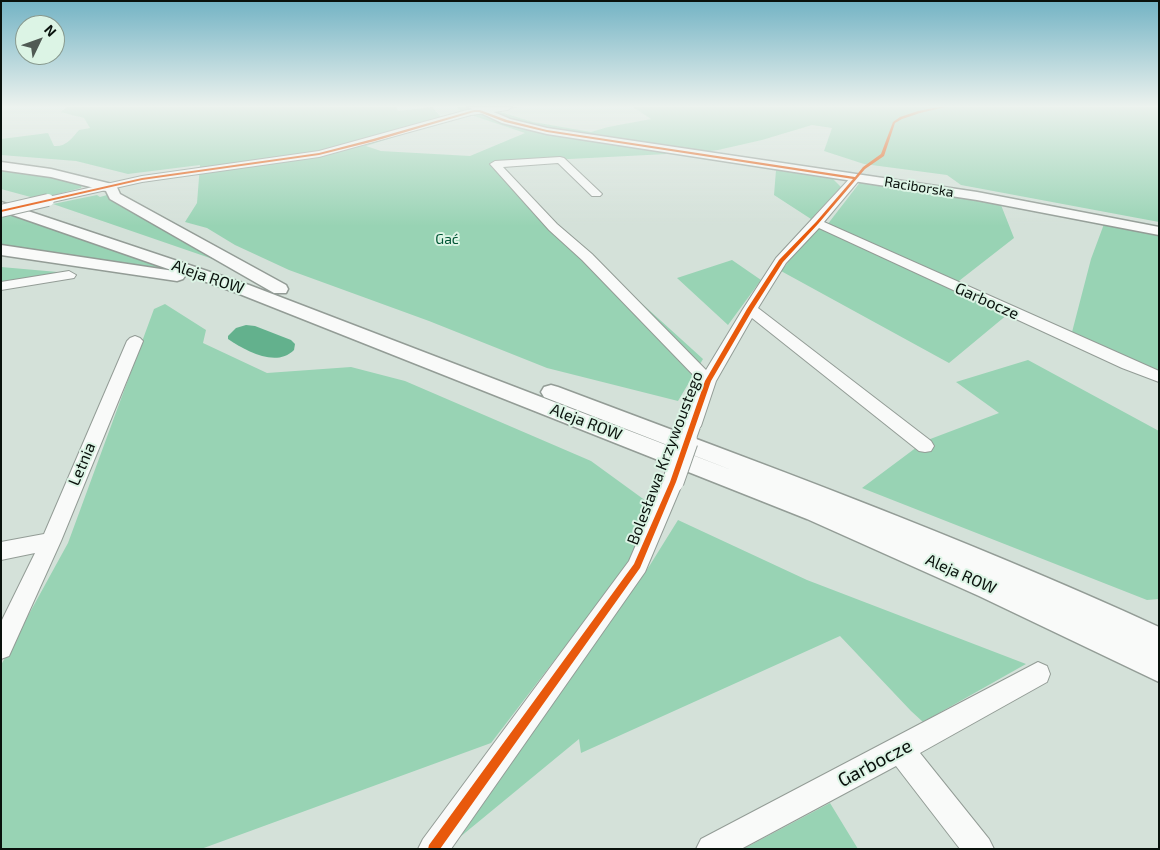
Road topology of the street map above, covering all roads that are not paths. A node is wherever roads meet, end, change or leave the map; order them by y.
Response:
1 (345, 147) edge
2 (650, 147) edge
3 (1, 166) edge
4 (856, 178) junction
5 (105, 188) junction
6 (596, 194) dead end
7 (1, 196) edge
8 (1, 206) edge
9 (1, 211) edge
10 (817, 223) junction
11 (1159, 231) edge
12 (1, 250) edge
13 (69, 275) dead end
14 (1, 286) edge
15 (243, 289) junction
16 (280, 289) junction
17 (750, 309) junction
18 (135, 341) dead end
19 (1159, 377) edge
20 (708, 381) junction
21 (925, 446) dead end
22 (50, 541) junction
23 (1, 551) edge
24 (1159, 642) edge
25 (1, 648) edge
26 (1159, 668) edge
27 (1038, 674) dead end
28 (900, 750) junction
29 (433, 849) edge
30 (711, 849) edge
31 (979, 849) edge

1 - 5 street
2 - 4 main road, Raciborska
3 - 5 main road
4 - 10 street, Bolesława Krzywoustego
4 - 11 main road, Raciborska
5 - 9 street, bridge
5 - 16 main road
6 - 20 street
7 - 16 main road, Aleja ROW
8 - 15 main road, Aleja ROW
10 - 17 street, Bolesława Krzywoustego
10 - 19 street, Garbocze
12 - 15 main road
13 - 14 street
15 - 26 main road, Aleja ROW
16 - 24 main road, Aleja ROW
17 - 20 street, Bolesława Krzywoustego
17 - 21 street
18 - 22 street, Letnia
20 - 29 street, Bolesława Krzywoustego, bridge
22 - 23 street
22 - 25 street, Letnia
27 - 28 street, Garbocze
28 - 30 street, Garbocze
28 - 31 street

